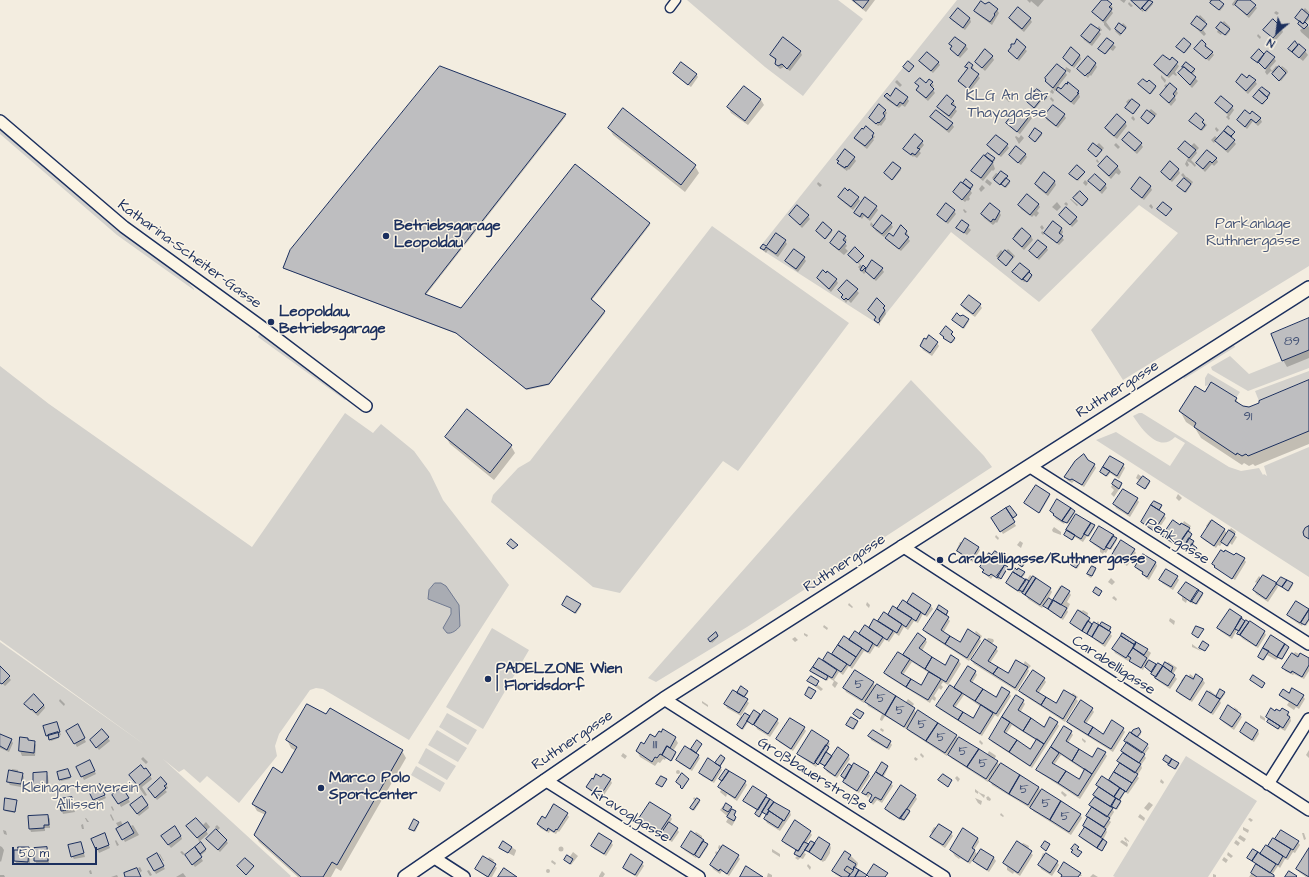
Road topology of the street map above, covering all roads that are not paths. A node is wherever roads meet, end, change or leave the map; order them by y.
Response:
1 (676, 0) edge
2 (670, 8) dead end
3 (0, 121) edge
4 (1309, 288) edge
5 (366, 406) dead end
6 (1029, 466) junction
7 (902, 546) junction
8 (1309, 644) edge
9 (664, 699) junction
10 (1309, 719) edge
11 (545, 780) junction
12 (1268, 784) junction
13 (1309, 810) edge
14 (433, 857) junction
15 (405, 877) edge
16 (464, 877) edge
17 (699, 877) edge
18 (944, 877) edge

1 - 2 street
3 - 5 street, Katharina-Scheiter-Gasse
4 - 6 street, Ruthnergasse
6 - 7 street, Ruthnergasse
6 - 8 street, Penkgasse
7 - 9 street, Ruthnergasse
7 - 12 street, Carabelligasse
9 - 11 street, Ruthnergasse
9 - 18 street, Großbauerstraße
10 - 12 street
11 - 14 street, Ruthnergasse
11 - 17 street, Kravoglgasse
12 - 13 street, Carabelligasse
14 - 15 street, Ruthnergasse
14 - 16 street

